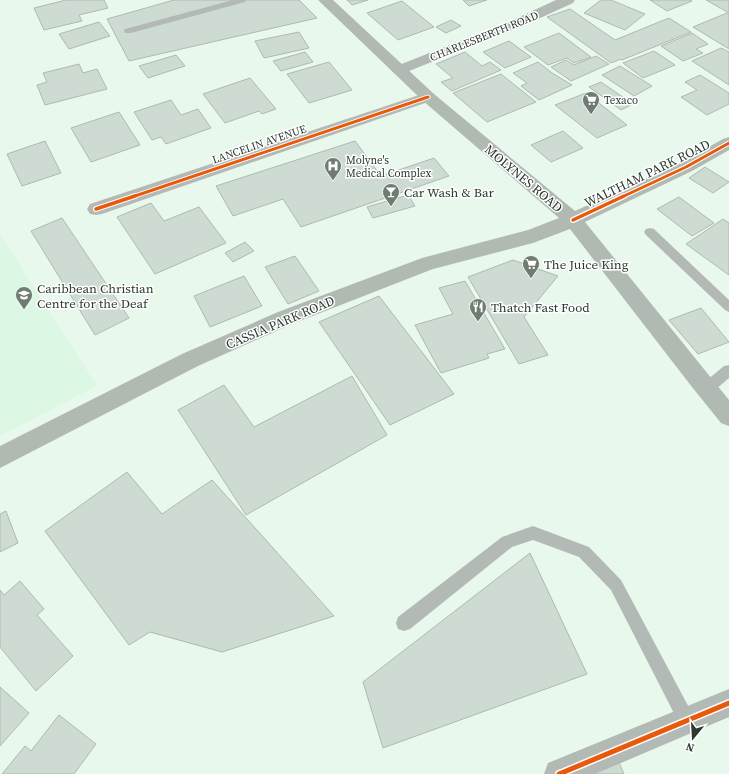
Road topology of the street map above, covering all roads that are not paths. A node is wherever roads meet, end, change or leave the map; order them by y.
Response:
1 (242, 0) edge
2 (325, 0) edge
3 (568, 0) edge
4 (128, 31) dead end
5 (399, 70) junction
6 (428, 97) junction
7 (729, 143) edge
8 (96, 209) dead end
9 (573, 220) junction
10 (650, 232) dead end
11 (729, 307) edge
12 (729, 370) edge
13 (706, 389) junction
14 (729, 416) edge
15 (0, 458) edge
16 (404, 623) dead end
17 (729, 703) edge
18 (688, 721) junction
19 (559, 774) edge

1 - 4 lane
2 - 5 main road, MOLYNES ROAD
3 - 5 street, CHARLESBERTH ROAD
5 - 6 main road, MOLYNES ROAD
6 - 8 street, LANCELIN AVENUE
6 - 9 main road, MOLYNES ROAD
7 - 9 main road, WALTHAM PARK ROAD
9 - 13 main road, MOLYNES ROAD
9 - 15 main road, CASSIA PARK ROAD
10 - 11 lane
12 - 13 lane
13 - 14 main road, MOLYNES ROAD
16 - 18 lane
17 - 18 street
18 - 19 street

